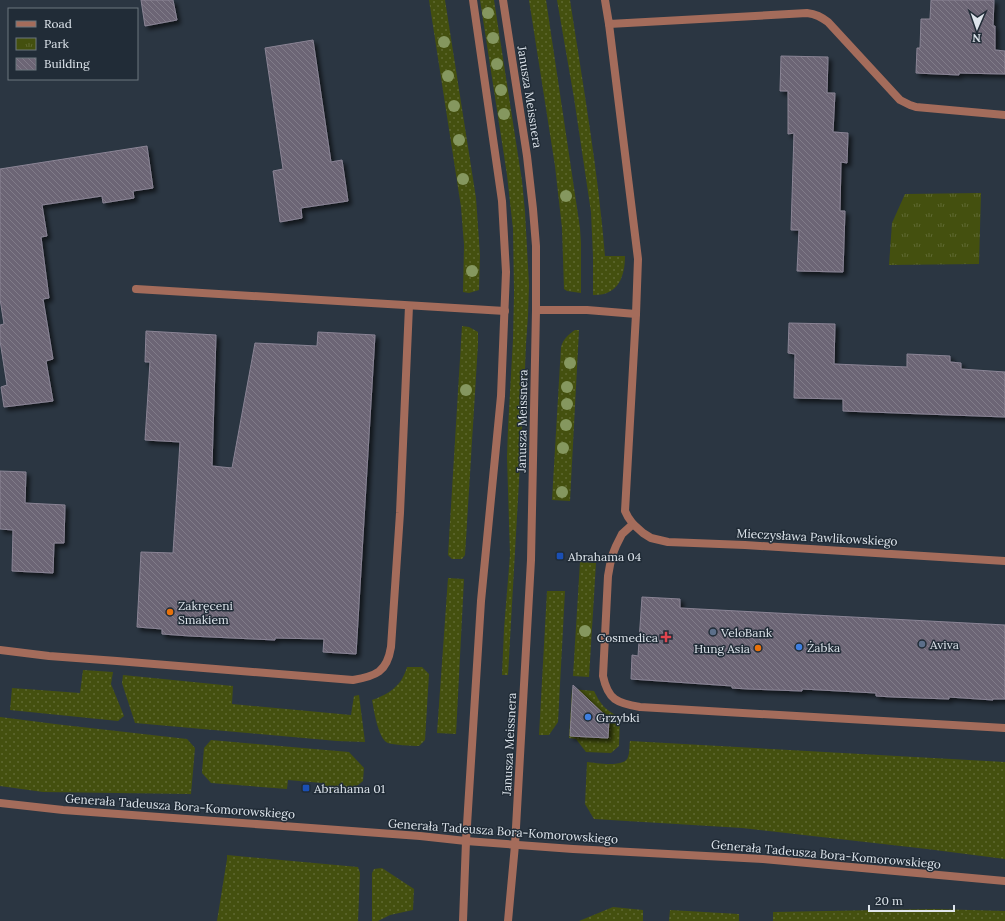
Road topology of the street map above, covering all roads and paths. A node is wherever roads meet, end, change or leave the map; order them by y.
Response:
1 (473, 0) edge
2 (503, 0) edge
3 (605, 0) edge
4 (609, 24) junction
5 (1005, 115) edge
6 (136, 289) dead end
7 (409, 306) junction
8 (536, 310) junction
9 (505, 311) junction
10 (636, 314) junction
11 (633, 524) junction
12 (1005, 561) edge
13 (0, 650) edge
14 (1005, 728) edge
15 (0, 802) edge
16 (466, 841) junction
17 (515, 845) junction
18 (1005, 881) edge
19 (463, 921) edge
20 (508, 921) edge

1 - 9 street, Janusza Meissnera
2 - 8 street, Janusza Meissnera
3 - 4 street
4 - 5 street
4 - 10 street
6 - 7 street
7 - 9 street
7 - 13 street
8 - 10 street
8 - 17 street, Janusza Meissnera
9 - 16 street, Janusza Meissnera
10 - 11 street
11 - 12 street, Mieczysława Pawlikowskiego
11 - 14 street
15 - 16 street, Generała Tadeusza Bora-Komorowskiego
16 - 17 street, Generała Tadeusza Bora-Komorowskiego
16 - 19 street, Janusza Meissnera
17 - 18 street, Generała Tadeusza Bora-Komorowskiego
17 - 20 street, Janusza Meissnera

